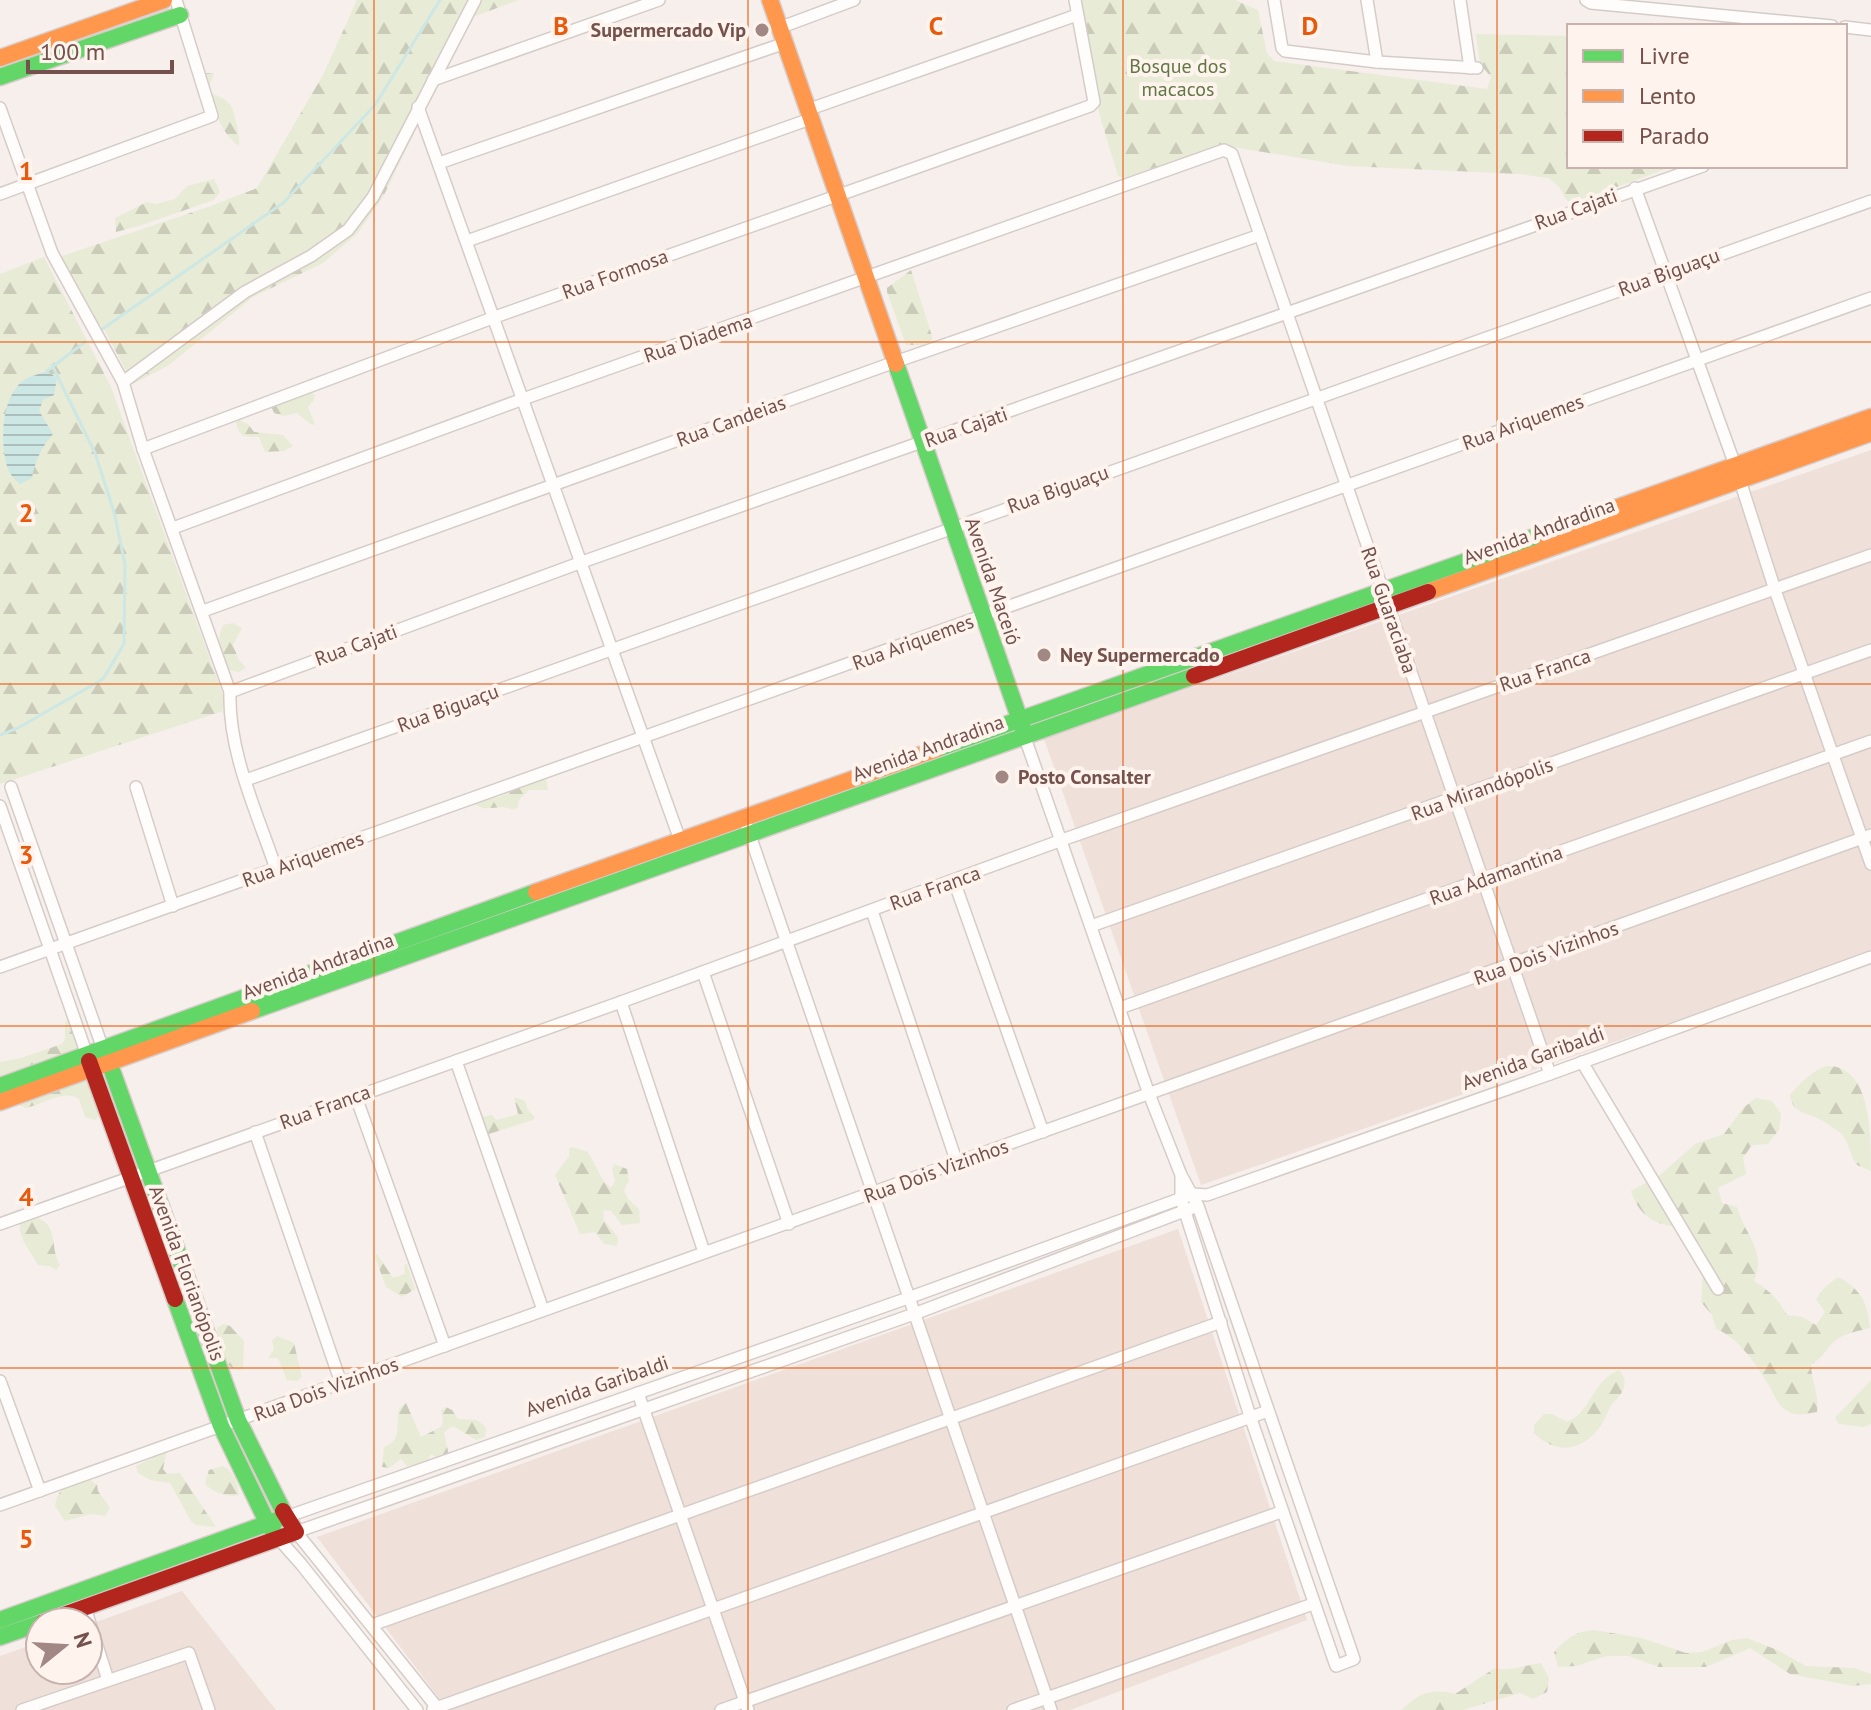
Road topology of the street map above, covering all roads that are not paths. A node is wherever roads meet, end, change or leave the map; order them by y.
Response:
1 (164, 0) edge
2 (475, 0) edge
3 (659, 0) edge
4 (770, 0) edge
5 (854, 0) edge
6 (1075, 0) edge
7 (1274, 0) edge
8 (1367, 0) edge
9 (1460, 0) edge
10 (1588, 2) edge
11 (178, 7) edge
12 (1689, 13) junction
13 (1077, 15) junction
14 (1692, 24) edge
15 (1810, 24) edge
16 (1847, 27) edge
17 (1871, 30) edge
18 (782, 35) junction
19 (0, 58) edge
20 (1377, 62) junction
21 (0, 77) edge
22 (433, 80) junction
23 (418, 107) junction
24 (0, 108) edge
25 (809, 115) junction
26 (1224, 150) joint
27 (439, 163) junction
28 (1697, 168) edge
29 (27, 184) junction
30 (1635, 188) junction
31 (0, 194) edge
32 (837, 195) junction
33 (1871, 201) edge
34 (1260, 235) junction
35 (467, 241) junction
36 (1665, 274) junction
37 (867, 279) junction
38 (1871, 298) edge
39 (1287, 314) junction
40 (495, 317) junction
41 (1696, 359) junction
42 (895, 362) junction
43 (123, 382) junction
44 (1317, 397) junction
45 (523, 399) junction
46 (1871, 417) edge
47 (1871, 433) edge
48 (923, 442) junction
49 (143, 449) junction
50 (1738, 472) junction
51 (554, 485) junction
52 (1347, 485) junction
53 (953, 526) junction
54 (173, 528) junction
55 (1871, 555) edge
56 (582, 562) junction
57 (1775, 590) junction
58 (1385, 598) junction
59 (203, 611) junction
60 (985, 616) junction
61 (612, 650) junction
62 (1871, 650) edge
63 (1805, 673) junction
64 (230, 692) junction
65 (1424, 712) junction
66 (1022, 727) junction
67 (644, 737) junction
68 (1871, 741) edge
69 (1833, 755) junction
70 (246, 780) junction
71 (11, 787) dead end
72 (136, 787) dead end
73 (1454, 799) junction
74 (0, 806) edge
75 (744, 818) junction
76 (750, 835) junction
77 (1866, 837) edge
78 (680, 840) junction
79 (1062, 840) junction
80 (1871, 864) edge
81 (276, 869) junction
82 (1483, 879) junction
83 (954, 881) junction
84 (173, 906) junction
85 (872, 911) junction
86 (1091, 926) junction
87 (459, 928) junction
88 (787, 941) junction
89 (65, 944) junction
90 (51, 949) junction
91 (1871, 957) edge
92 (1513, 965) junction
93 (0, 967) edge
94 (703, 972) junction
95 (621, 1002) junction
96 (1120, 1008) junction
97 (98, 1059) junction
98 (456, 1061) junction
99 (1582, 1062) junction
100 (1550, 1074) junction
101 (0, 1086) edge
102 (1149, 1094) junction
103 (356, 1097) junction
104 (0, 1102) edge
105 (255, 1132) junction
106 (1043, 1132) junction
107 (957, 1163) junction
108 (148, 1171) junction
109 (1181, 1175) junction
110 (131, 1177) junction
111 (874, 1193) junction
112 (1181, 1199) junction
113 (1196, 1200) junction
114 (1185, 1211) junction
115 (0, 1224) edge
116 (789, 1224) junction
117 (704, 1252) junction
118 (1718, 1289) dead end
119 (908, 1298) junction
120 (543, 1310) junction
121 (914, 1314) junction
122 (1221, 1322) junction
123 (445, 1346) junction
124 (0, 1381) edge
125 (341, 1383) junction
126 (638, 1393) junction
127 (646, 1409) junction
128 (1268, 1411) junction
129 (1250, 1416) junction
130 (238, 1420) junction
131 (951, 1420) junction
132 (221, 1426) junction
133 (40, 1491) junction
134 (0, 1505) edge
135 (983, 1512) junction
136 (1281, 1512) junction
137 (682, 1515) junction
138 (286, 1517) junction
139 (273, 1531) junction
140 (296, 1532) junction
141 (79, 1591) junction
142 (1015, 1604) junction
143 (1313, 1604) junction
144 (84, 1606) edge
145 (90, 1606) edge
146 (713, 1608) junction
147 (0, 1620) edge
148 (372, 1625) junction
149 (24, 1629) edge
150 (0, 1637) edge
151 (104, 1667) edge
152 (108, 1680) junction
153 (1047, 1698) junction
154 (746, 1706) edge
155 (40, 1707) edge
156 (436, 1709) edge
157 (22, 1710) edge
158 (209, 1710) edge
159 (417, 1710) edge
160 (721, 1710) edge
161 (1013, 1710) edge
162 (1051, 1710) edge

1 - 19 main road
2 - 22 street
3 - 22 street
4 - 18 main road, Avenida Maceió
5 - 18 street
6 - 13 street
7 - 20 street
8 - 20 street
9 - 20 street
10 - 12 street
11 - 21 main road
11 - 29 street
12 - 14 street
12 - 15 street
13 - 25 street
13 - 32 street, Rua Formosa
16 - 17 street
18 - 25 main road, Avenida Maceió
18 - 27 street
22 - 23 street
23 - 27 street
23 - 43 street
24 - 29 street
25 - 32 main road, Avenida Maceió
25 - 35 street
26 - 34 street, Rua Guaraciaba
26 - 37 street, Rua Diadema
27 - 35 street
28 - 30 street, Rua Cajati
29 - 31 street
29 - 43 street
30 - 36 street
30 - 39 street, Rua Cajati
32 - 37 main road, Avenida Maceió
32 - 40 street, Rua Formosa
33 - 36 street, Rua Biguaçu
34 - 39 street, Rua Guaraciaba
34 - 42 street, Rua Candeias
35 - 40 street
36 - 41 street
36 - 44 street, Rua Biguaçu
37 - 42 main road, Avenida Maceió
37 - 45 street, Rua Diadema
38 - 41 street, Rua Ariquemes
39 - 44 street, Rua Guaraciaba
39 - 48 street, Rua Cajati
40 - 45 street
40 - 49 street, Rua Formosa
41 - 50 street
41 - 52 street, Rua Ariquemes
42 - 48 main road, Avenida Maceió
42 - 51 street, Rua Candeias
43 - 49 street
44 - 52 street, Rua Guaraciaba
44 - 53 street, Rua Biguaçu
45 - 51 street
45 - 54 street, Rua Diadema
46 - 50 main road, Avenida Andradina
47 - 50 main road, Avenida Andradina
48 - 53 main road, Avenida Maceió
48 - 56 street, Rua Cajati
49 - 54 street
50 - 57 street
50 - 58 main road, Avenida Andradina
51 - 56 street
51 - 59 street, Rua Candeias
52 - 58 street, Rua Guaraciaba
52 - 60 street, Rua Ariquemes
53 - 60 main road, Avenida Maceió
53 - 61 street, Rua Biguaçu
54 - 59 street
55 - 57 street, Rua Franca
56 - 61 street
56 - 64 street, Rua Cajati
57 - 63 street
57 - 65 street, Rua Franca
58 - 65 street, Rua Guaraciaba
58 - 66 main road, Avenida Andradina
59 - 64 street
60 - 66 main road, Avenida Maceió
60 - 67 street, Rua Ariquemes
61 - 67 street
61 - 70 street, Rua Biguaçu
62 - 63 street, Rua Mirandópolis
63 - 69 street
63 - 73 street, Rua Mirandópolis
64 - 70 street
65 - 73 street, Rua Guaraciaba
65 - 79 street, Rua Franca
66 - 75 main road, Avenida Andradina
66 - 76 main road, Avenida Andradina
66 - 79 street, Avenida Maceió
67 - 78 street
67 - 81 street, Rua Ariquemes
68 - 69 street, Rua Adamantina
69 - 77 street
69 - 82 street, Rua Adamantina
70 - 81 street
71 - 89 street, Avenida Florianópolis
72 - 84 street
73 - 82 street, Rua Guaraciaba
73 - 86 street, Rua Mirandópolis
74 - 90 street, Avenida Florianópolis
75 - 76 street
75 - 78 main road, Avenida Andradina
76 - 87 main road, Avenida Andradina
76 - 88 street
77 - 80 street
77 - 92 street, Rua Dois Vizinhos
78 - 87 main road, Avenida Andradina
79 - 83 street, Rua Franca
79 - 86 street, Avenida Maceió
81 - 84 street, Rua Ariquemes
82 - 92 street, Rua Guaraciaba
82 - 96 street, Rua Adamantina
83 - 85 street, Rua Franca
83 - 106 street
84 - 89 street, Rua Ariquemes
85 - 88 street, Rua Franca
85 - 107 street
86 - 96 street, Avenida Maceió
87 - 97 main road, Avenida Andradina
88 - 94 street, Rua Franca
88 - 111 street
89 - 90 street, Rua Ariquemes
89 - 97 street, Avenida Florianópolis
90 - 93 street, Rua Ariquemes
90 - 97 street, Avenida Florianópolis
91 - 99 street, Avenida Garibaldi
92 - 100 street, Rua Guaraciaba
92 - 102 street, Rua Dois Vizinhos
94 - 95 street, Rua Franca
94 - 116 street
95 - 98 street, Rua Franca
95 - 117 street
96 - 102 street, Avenida Maceió
97 - 101 main road, Avenida Andradina
97 - 104 main road, Avenida Andradina
97 - 108 main road
97 - 110 main road, Avenida Florianópolis
98 - 103 street, Rua Franca
98 - 120 street
99 - 100 street, Avenida Garibaldi
99 - 118 street
100 - 113 street, Avenida Garibaldi
102 - 106 street, Rua Dois Vizinhos
102 - 109 street, Avenida Maceió
103 - 105 street, Rua Franca
103 - 123 street
105 - 108 street, Rua Franca
105 - 125 street
106 - 107 street, Rua Dois Vizinhos
107 - 111 street, Rua Dois Vizinhos
108 - 110 street, Rua Franca
108 - 130 main road
109 - 112 street, Avenida Maceió
109 - 113 street, Avenida Maceió
110 - 115 street, Rua Franca
110 - 132 main road, Avenida Florianópolis
111 - 116 street, Rua Dois Vizinhos
111 - 119 street
112 - 113 street, Avenida Garibaldi
112 - 114 street, Avenida Maceió
112 - 119 street, Avenida Garibaldi
113 - 114 street, Avenida Garibaldi
113 - 128 street, Avenida Maceió
114 - 121 street, Avenida Garibaldi
114 - 122 street, Avenida Maceió
116 - 117 street, Rua Dois Vizinhos
117 - 120 street, Rua Dois Vizinhos
119 - 121 street
119 - 126 street, Avenida Garibaldi
120 - 123 street, Rua Dois Vizinhos
121 - 127 street, Avenida Garibaldi
121 - 131 street
122 - 129 street, Avenida Maceió
122 - 131 street
123 - 125 street, Rua Dois Vizinhos
124 - 133 street
125 - 130 street, Rua Dois Vizinhos
126 - 127 street
126 - 138 street, Avenida Garibaldi
127 - 137 street
127 - 140 street, Avenida Garibaldi
128 - 129 street
128 - 143 street, Avenida Maceió
129 - 135 street
129 - 136 street, Avenida Maceió
130 - 132 street, Rua Dois Vizinhos
130 - 138 main road
131 - 135 street
131 - 137 street
132 - 133 street, Rua Dois Vizinhos
132 - 139 main road, Avenida Florianópolis
133 - 134 street, Rua Dois Vizinhos
135 - 142 street
135 - 146 street
136 - 142 street
136 - 143 street, Avenida Maceió
137 - 146 street
137 - 148 street
138 - 139 main road, Avenida Garibaldi
138 - 140 main road
139 - 140 main road, Avenida Garibaldi
139 - 141 main road, Avenida Garibaldi
139 - 145 main road, Avenida Garibaldi
139 - 159 street, Avenida Florianópolis
140 - 148 street
141 - 144 main road
141 - 147 main road, Avenida Garibaldi
142 - 153 street
142 - 154 street
143 - 153 street
146 - 154 street
146 - 156 street
148 - 156 street
149 - 150 main road, Avenida Garibaldi
151 - 152 street
152 - 155 street
152 - 158 street
153 - 161 street
153 - 162 street
154 - 160 street
155 - 157 street

